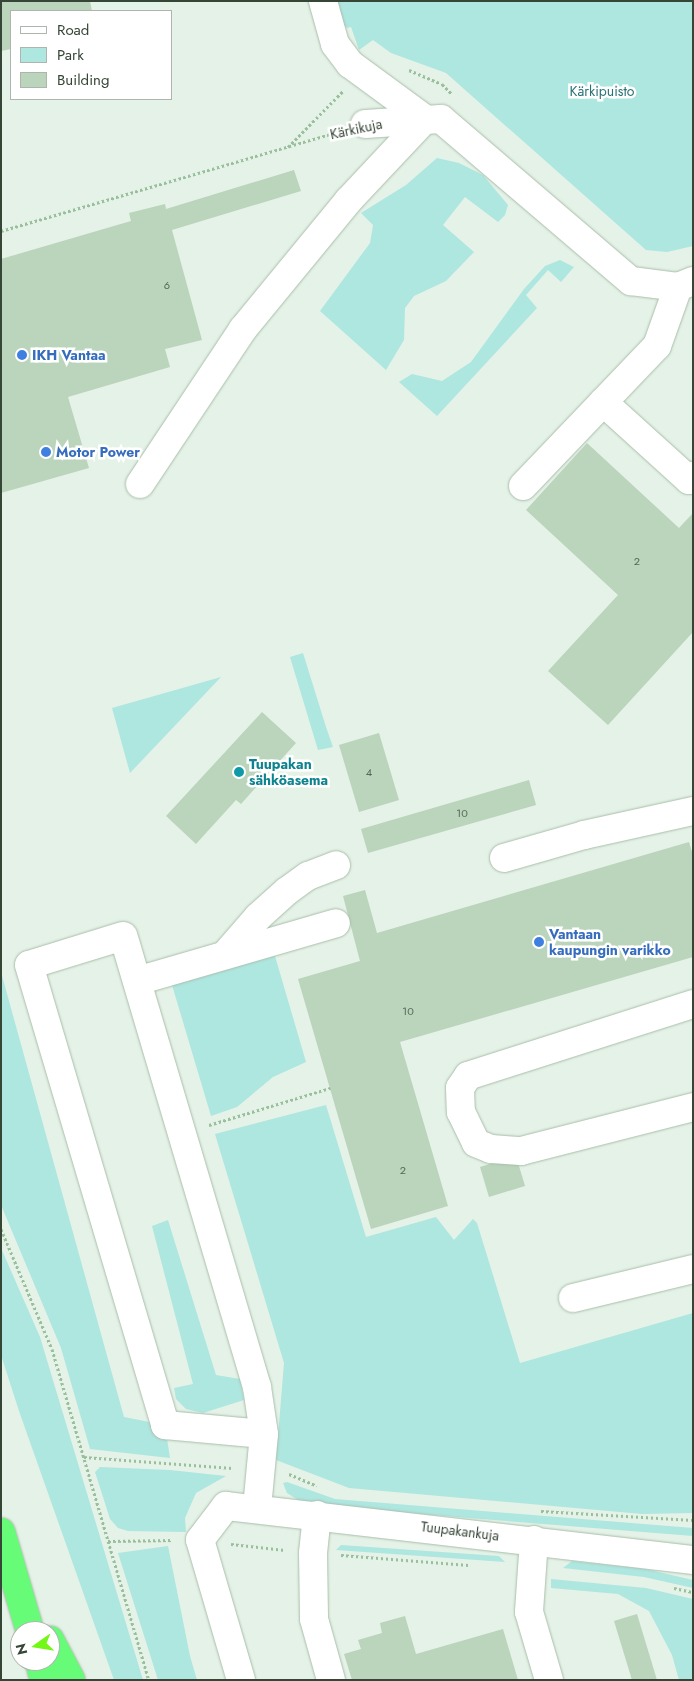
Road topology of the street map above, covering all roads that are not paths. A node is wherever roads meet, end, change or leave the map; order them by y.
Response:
1 (323, 1) edge
2 (425, 119) junction
3 (366, 124) road end
4 (685, 284) edge
5 (602, 402) junction
6 (693, 476) edge
7 (140, 484) dead end
8 (523, 486) dead end
9 (693, 811) edge
10 (504, 858) dead end
11 (336, 865) dead end
12 (336, 923) dead end
13 (225, 955) junction
14 (136, 981) junction
15 (693, 1004) edge
16 (693, 1107) edge
17 (693, 1269) edge
18 (573, 1298) dead end
19 (264, 1434) junction
20 (321, 1502) junction
21 (257, 1508) junction
22 (1, 1532) edge
23 (534, 1540) junction
24 (693, 1560) edge
25 (12, 1568) junction
26 (27, 1621) edge
27 (40, 1621) edge
28 (60, 1658) edge
29 (72, 1680) edge
30 (241, 1680) edge
31 (332, 1680) edge
32 (549, 1680) edge

1 - 2 street
2 - 3 street, Kärkikuja
2 - 4 street, Kärkikuja
2 - 7 street
4 - 5 street
5 - 6 street
5 - 8 street
9 - 10 street
11 - 13 street
12 - 13 street
13 - 14 street
14 - 19 street
14 - 19 street
15 - 16 street
17 - 18 street
19 - 21 street
20 - 21 street, Tuupakankuja
20 - 23 street, Tuupakankuja
20 - 31 street
21 - 30 street, Tuupakankuja
22 - 25 highway
23 - 24 street, Tuupakankuja
23 - 32 street
25 - 26 highway
25 - 27 highway
28 - 29 highway

